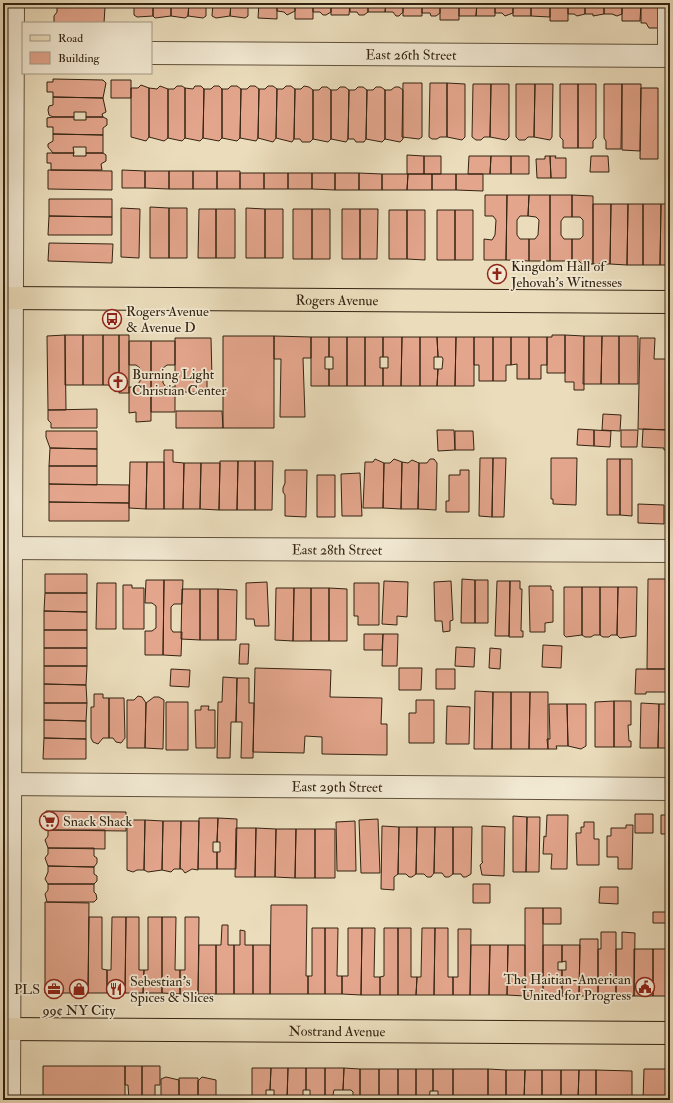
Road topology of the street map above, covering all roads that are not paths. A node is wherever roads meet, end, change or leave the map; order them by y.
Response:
1 (13, 3) edge
2 (669, 3) edge
3 (13, 53) edge
4 (152, 54) edge
5 (670, 56) edge
6 (7, 298) edge
7 (670, 302) edge
8 (7, 548) edge
9 (670, 552) edge
10 (6, 784) edge
11 (670, 789) edge
12 (6, 1029) edge
13 (670, 1033) edge
14 (9, 1100) edge

1 - 3 street
2 - 5 street
3 - 6 street
4 - 5 street, East 26th Street
6 - 7 main road, Rogers Avenue
6 - 8 street
8 - 9 street, East 28th Street
8 - 10 street
10 - 11 street, East 29th Street
10 - 12 street
12 - 13 main road, Nostrand Avenue
12 - 14 street

